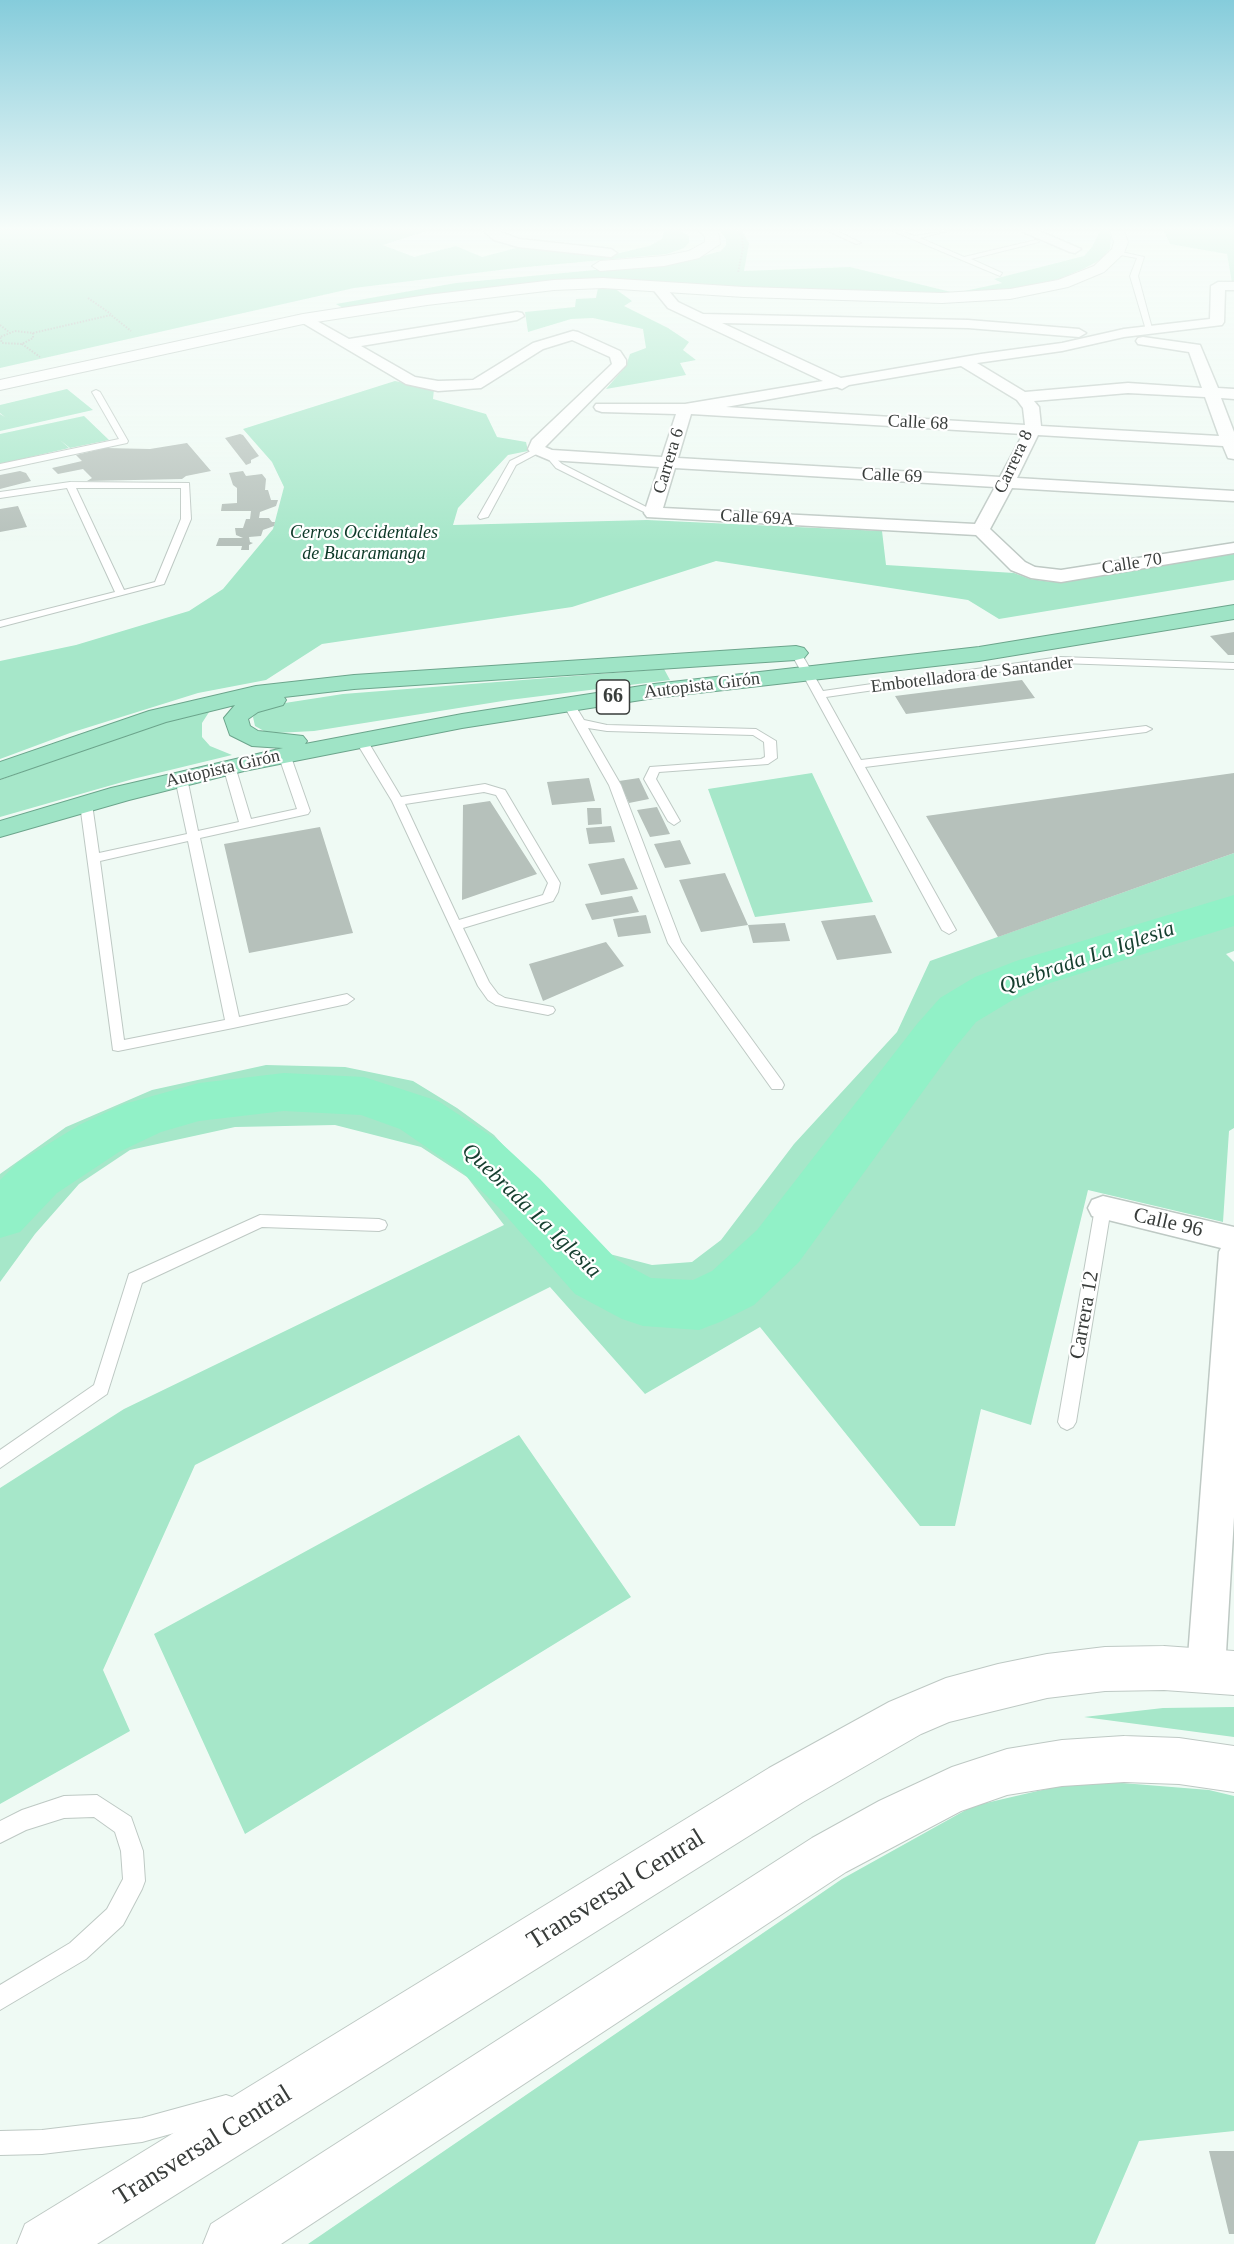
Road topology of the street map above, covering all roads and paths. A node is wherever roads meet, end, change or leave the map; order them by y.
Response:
1 (33, 336) edge
2 (168, 336) edge
3 (223, 336) edge
4 (332, 336) edge
5 (397, 336) edge
6 (571, 336) edge
7 (575, 336) edge
8 (740, 336) edge
9 (1105, 336) edge
10 (1108, 336) junction
11 (0, 340) edge
12 (21, 344) junction
13 (346, 344) junction
14 (963, 361) junction
15 (48, 362) junction
16 (0, 375) edge
17 (842, 384) junction
18 (0, 385) edge
19 (96, 392) dead end
20 (1211, 392) junction
21 (1234, 394) edge
22 (1022, 397) junction
23 (602, 407) dead end
24 (685, 409) junction
25 (1032, 430) junction
26 (1232, 446) edge
27 (544, 453) junction
28 (669, 462) junction
29 (0, 467) edge
30 (1005, 482) junction
31 (70, 485) junction
32 (0, 495) edge
33 (1234, 496) edge
34 (653, 513) junction
35 (483, 517) dead end
36 (981, 530) junction
37 (1234, 548) edge
38 (121, 593) junction
39 (1234, 593) edge
40 (1234, 612) edge
41 (0, 624) edge
42 (801, 663) junction
43 (1234, 666) edge
44 (354, 682) junction
45 (819, 695) junction
46 (574, 713) junction
47 (1146, 729) dead end
48 (361, 740) junction
49 (284, 754) junction
50 (857, 764) junction
51 (229, 766) junction
52 (0, 771) edge
53 (181, 778) junction
54 (398, 801) junction
55 (86, 804) junction
56 (674, 821) dead end
57 (246, 824) junction
58 (0, 829) edge
59 (194, 836) junction
60 (93, 858) junction
61 (454, 926) junction
62 (950, 930) dead end
63 (347, 999) dead end
64 (548, 1010) dead end
65 (233, 1023) junction
66 (777, 1085) dead end
67 (1103, 1208) joint
68 (379, 1225) dead end
69 (1234, 1239) edge
70 (1234, 1252) edge
71 (1231, 1348) edge
72 (1067, 1422) dead end
73 (0, 1460) edge
74 (1227, 1470) edge
75 (1220, 1671) edge
76 (1234, 1769) edge
77 (0, 1832) edge
78 (0, 1998) edge
79 (301, 2086) junction
80 (0, 2143) edge
81 (45, 2244) edge
82 (231, 2244) edge

1 - 12 path
2 - 15 main road
3 - 18 main road
4 - 13 street
5 - 13 street
6 - 13 street
7 - 27 street
8 - 17 street
9 - 10 street
10 - 14 street
10 - 20 street
11 - 12 path
12 - 15 path
14 - 17 street
14 - 22 street, Carrera 8
15 - 16 main road
17 - 24 street
19 - 29 lane
20 - 21 street
20 - 22 street
20 - 26 street
22 - 25 street, Carrera 8
23 - 24 street, Calle 68
24 - 25 street, Calle 68
24 - 28 street, Carrera 6
25 - 26 street, Calle 68
25 - 30 street, Carrera 8
27 - 28 street, Calle 69
27 - 34 lane, Calle 69A
27 - 35 lane
28 - 30 street, Calle 69
28 - 34 street, Carrera 6
30 - 33 street, Calle 69
30 - 36 street, Carrera 8
31 - 32 lane
31 - 38 lane
31 - 38 lane
34 - 36 street, Calle 69A
36 - 37 street, Calle 70
38 - 41 lane
39 - 42 highway, Autopista Girón / 66
40 - 42 highway, Autopista Girón / 66
42 - 44 highway, Autopista Girón / 66
42 - 45 lane
42 - 46 highway, Autopista Girón / 66
43 - 45 lane, Embotelladora de Santander
44 - 48 highway
44 - 52 highway, Autopista Girón / 66
45 - 50 lane
46 - 48 highway, Autopista Girón / 66
46 - 56 lane
46 - 66 lane
47 - 50 lane
48 - 49 highway, Autopista Girón / 66
48 - 54 lane
49 - 51 highway, Autopista Girón / 66
49 - 57 lane
50 - 62 lane
51 - 53 highway, Autopista Girón / 66
51 - 57 lane
53 - 55 highway, Autopista Girón / 66
53 - 59 lane
54 - 61 lane
54 - 61 lane
55 - 58 highway, Autopista Girón / 66
55 - 60 lane
57 - 59 lane
59 - 60 lane
59 - 65 lane
60 - 65 lane
61 - 64 lane
63 - 65 lane
67 - 69 street, Calle 96
67 - 72 lane, Carrera 12
68 - 73 lane
70 - 71 street
71 - 74 street
74 - 75 street
75 - 79 main road, Transversal Central
76 - 82 main road
77 - 78 lane
79 - 80 lane
79 - 81 main road, Transversal Central

